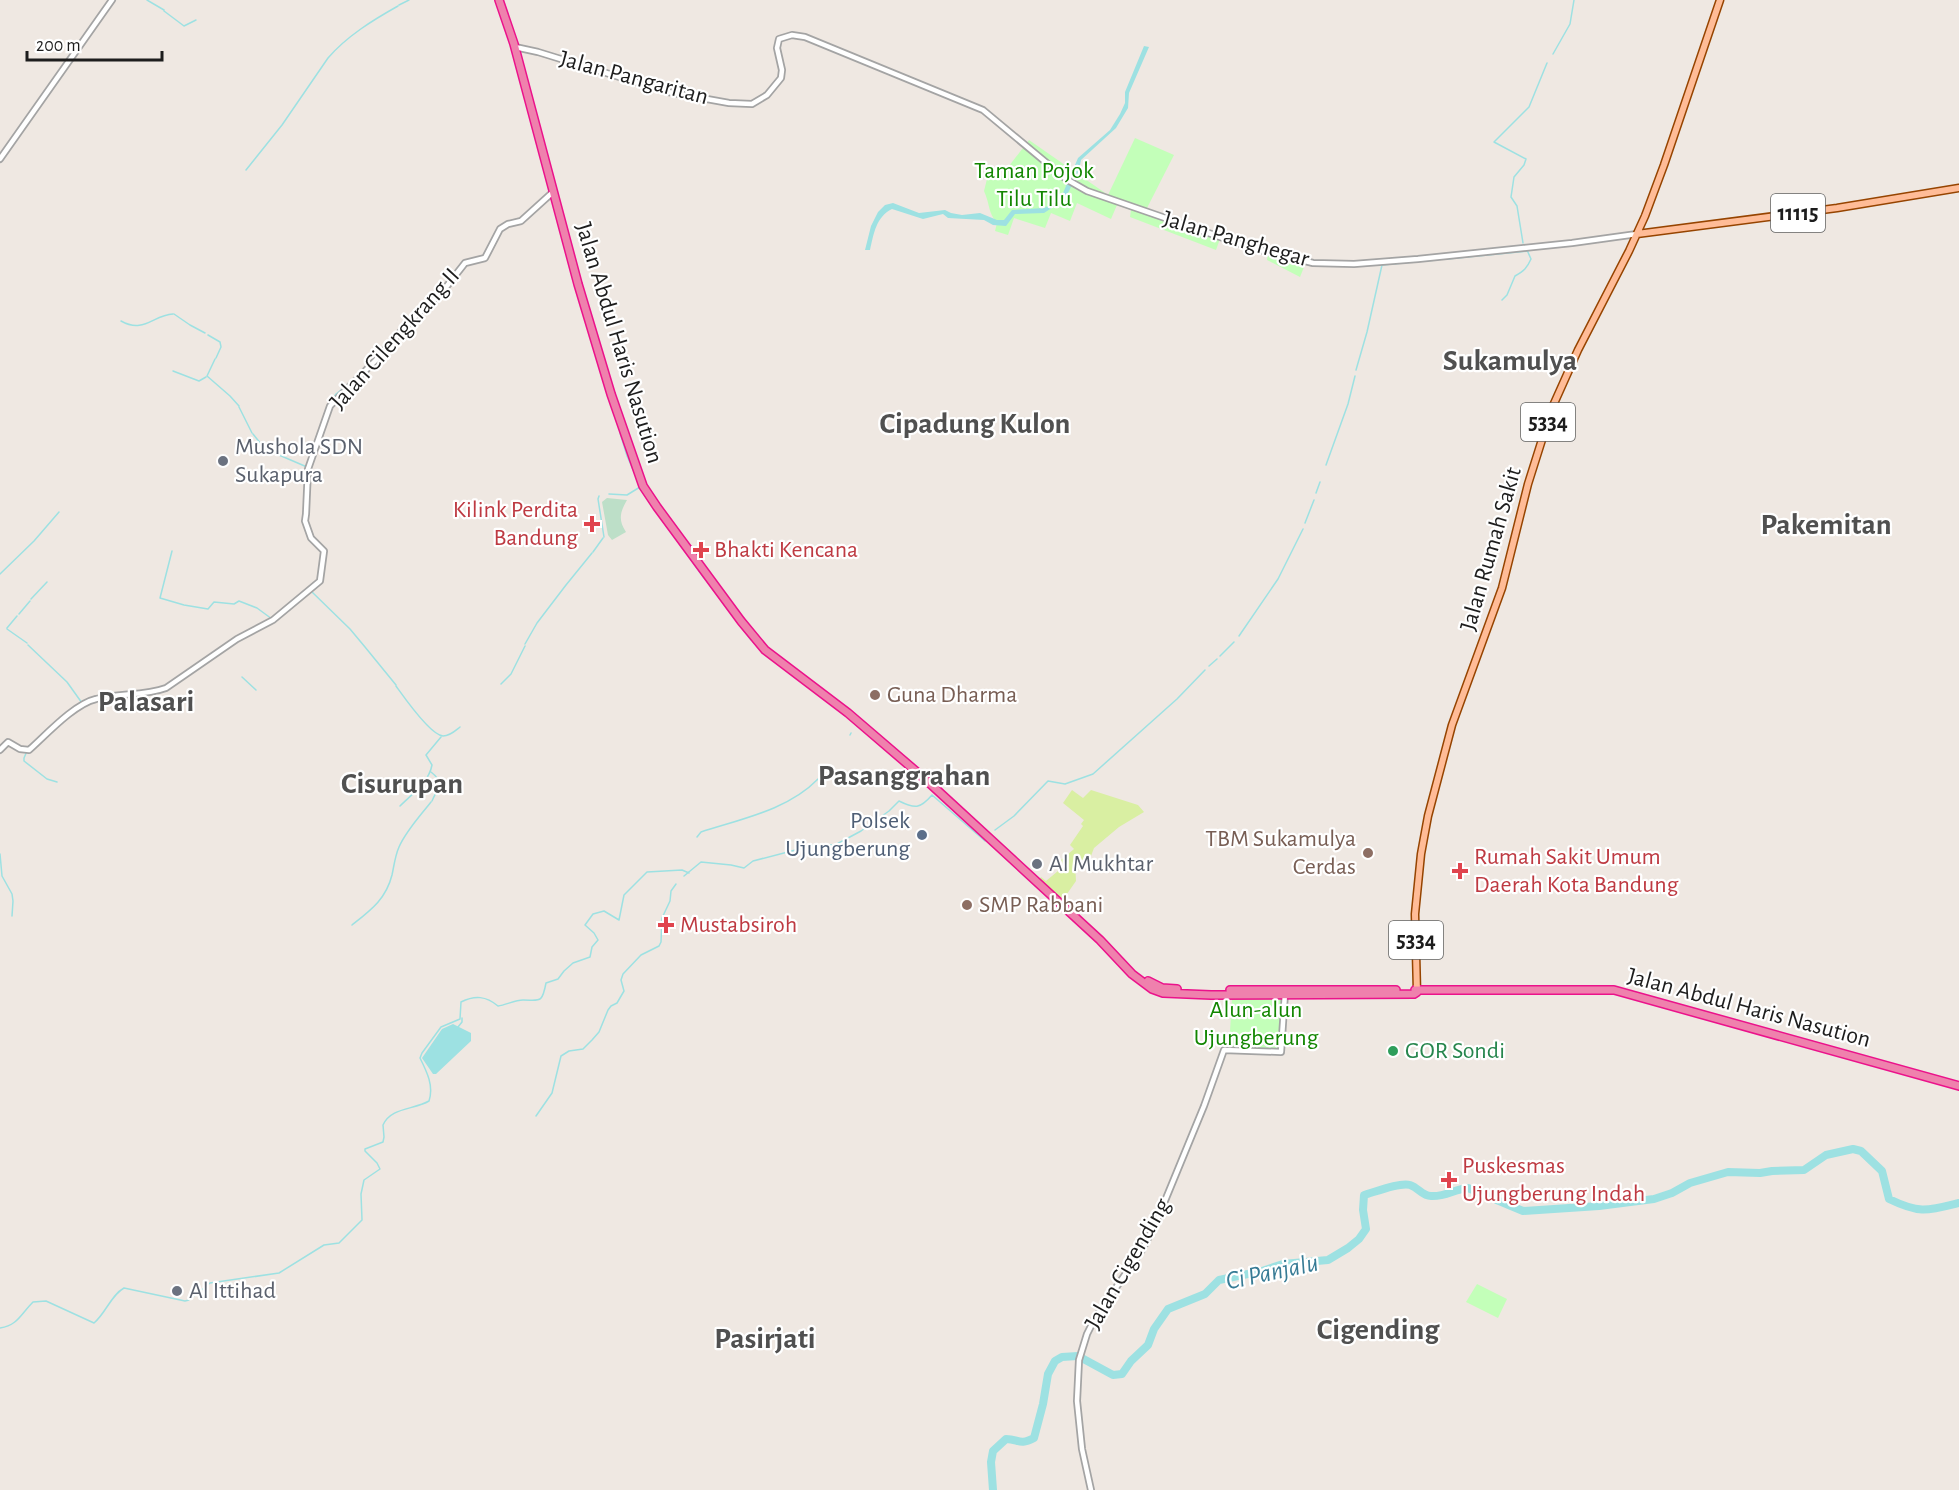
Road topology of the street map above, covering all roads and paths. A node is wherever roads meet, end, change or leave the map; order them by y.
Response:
1 (112, 0) edge
2 (499, 0) edge
3 (1720, 0) edge
4 (515, 47) junction
5 (941, 91) joint
6 (0, 159) edge
7 (1959, 188) edge
8 (554, 191) junction
9 (1637, 234) junction
10 (0, 750) edge
11 (1417, 992) junction
12 (1285, 993) junction
13 (1959, 1086) edge
14 (1090, 1488) edge

1 - 6 street
2 - 4 highway, Jalan Abdul Haris Nasution
3 - 9 main road, Jalan Rumah Sakit / 5334
4 - 5 street, Jalan Pangaritan
4 - 8 highway, Jalan Abdul Haris Nasution
5 - 9 street, Jalan Panghegar
7 - 9 main road, 11115
8 - 10 street, Jalan Cilengkrang II
8 - 12 highway, Jalan Abdul Haris Nasution
9 - 11 main road, Jalan Rumah Sakit / 5334
11 - 12 highway, Jalan Abdul Haris Nasution
11 - 13 highway, Jalan Abdul Haris Nasution
12 - 14 street, Jalan Cigending

